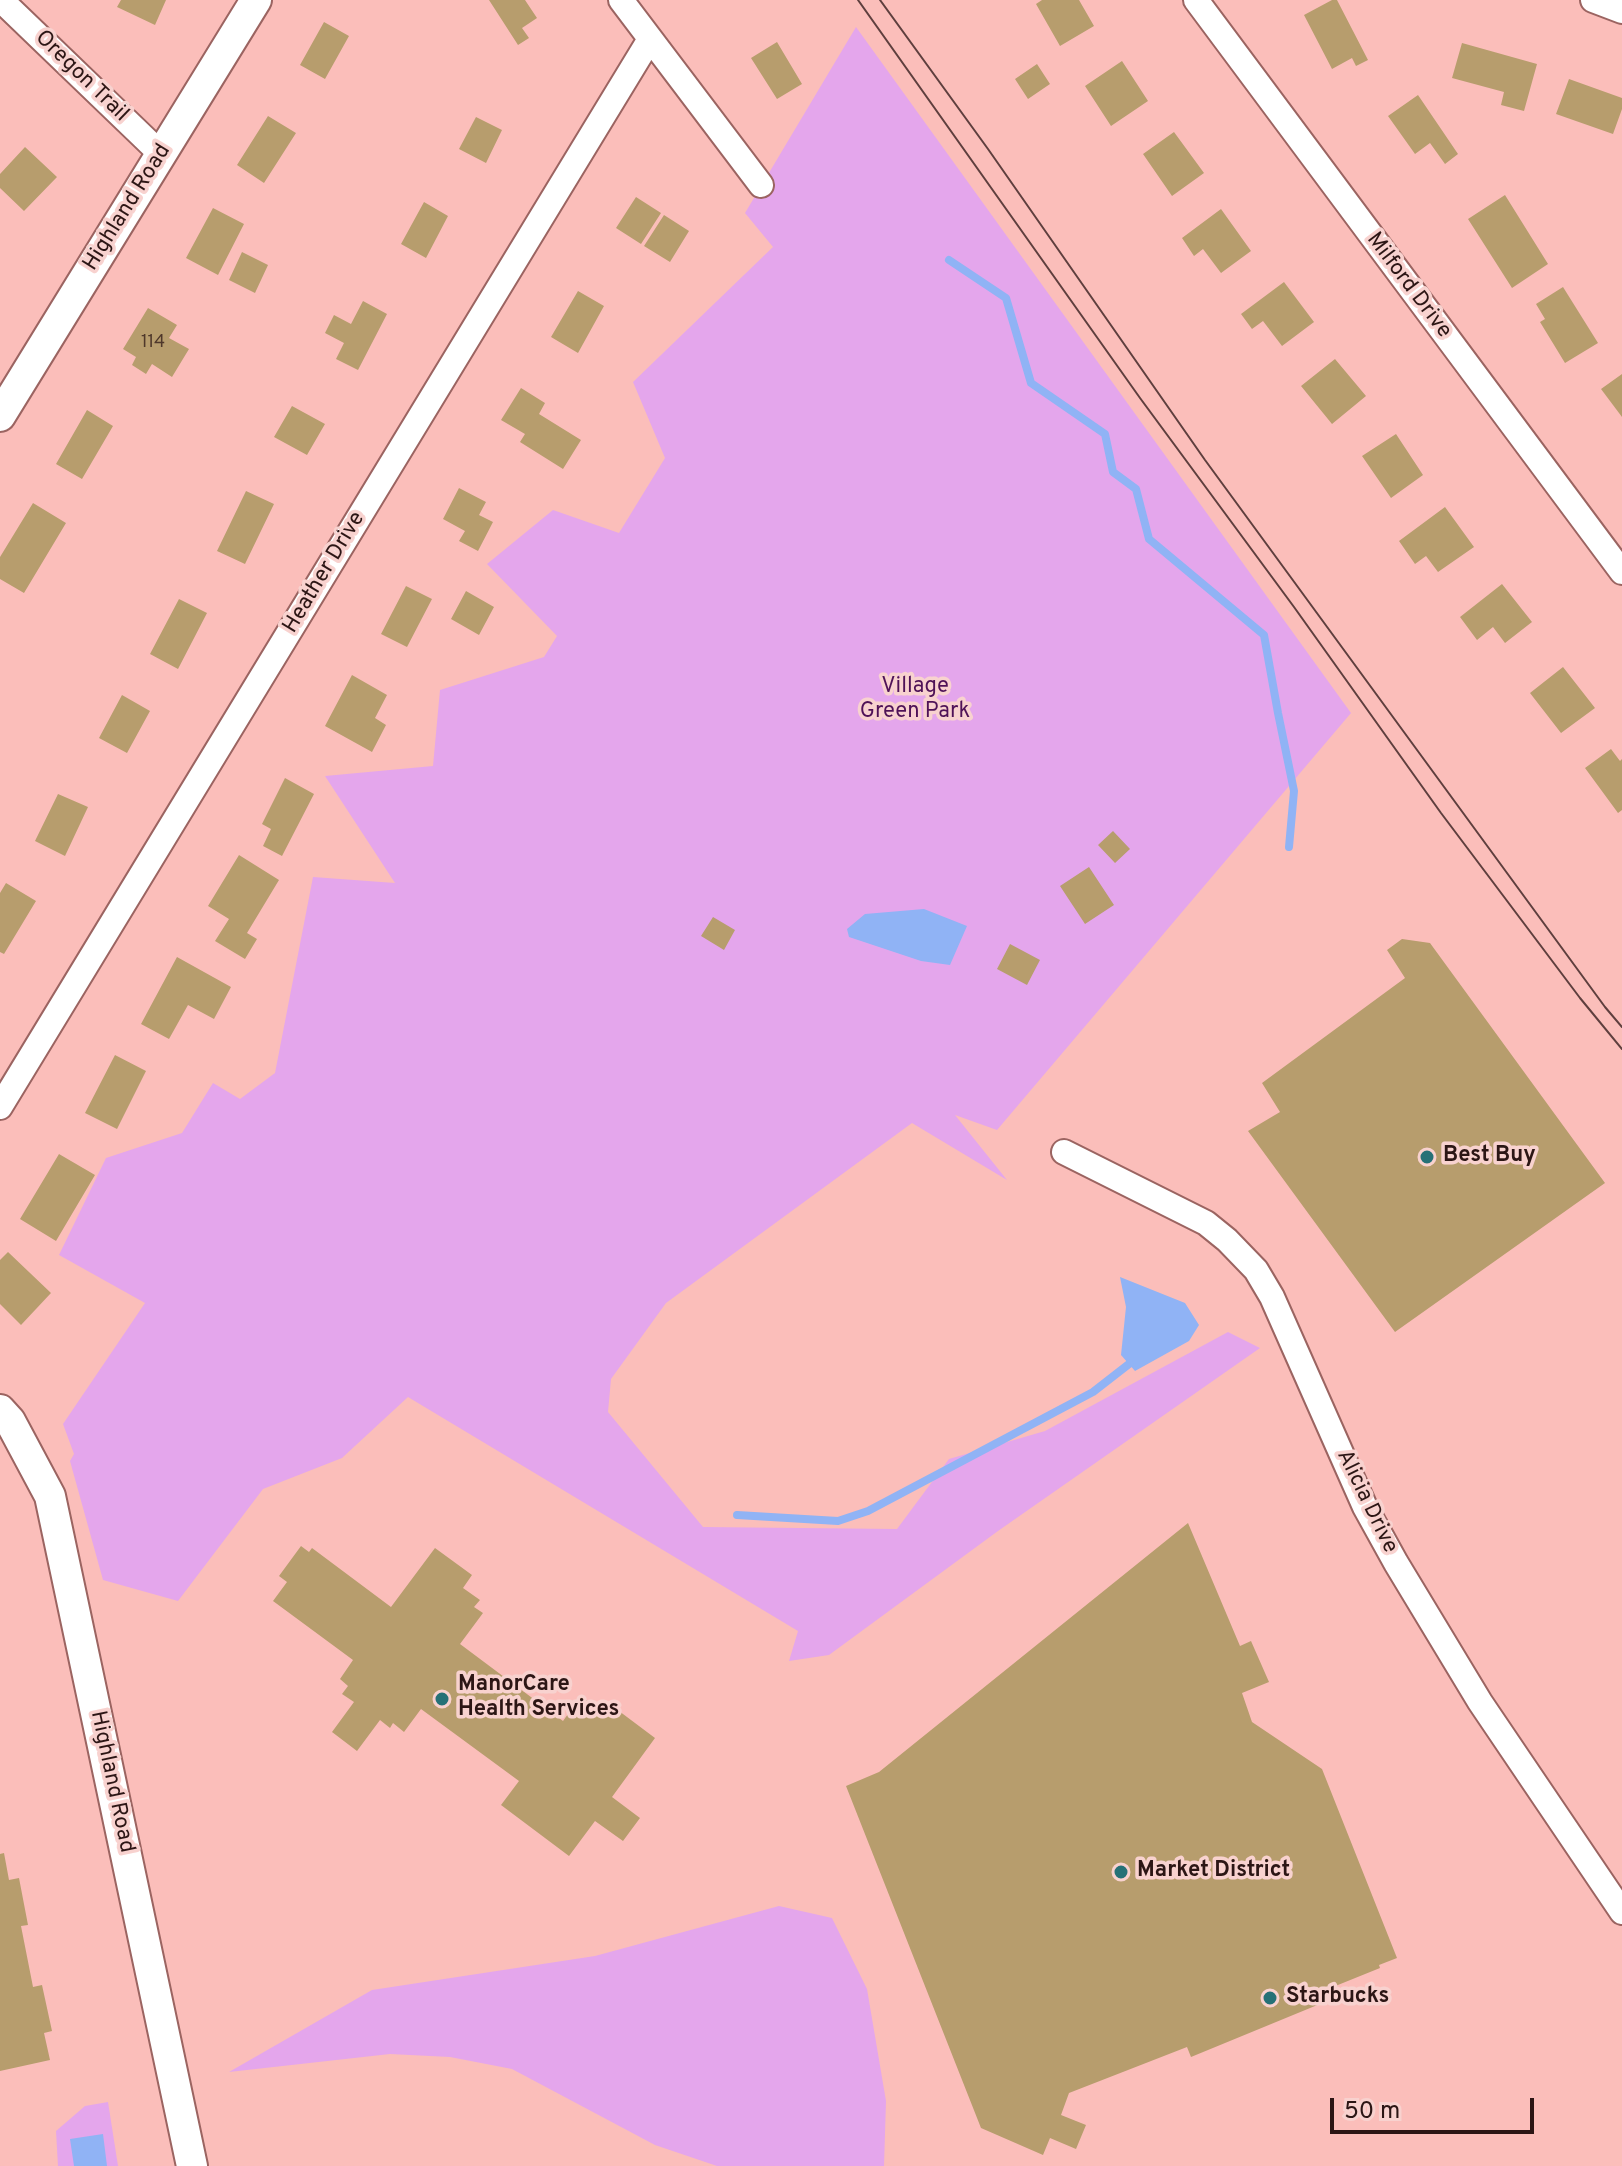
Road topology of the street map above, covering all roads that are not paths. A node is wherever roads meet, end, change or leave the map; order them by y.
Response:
1 (1, 0) edge
2 (256, 0) edge
3 (621, 0) edge
4 (1196, 0) edge
5 (1593, 0) edge
6 (1622, 11) edge
7 (650, 39) junction
8 (161, 154) junction
9 (761, 185) dead end
10 (0, 416) edge
11 (1622, 572) edge
12 (0, 1107) edge
13 (1064, 1152) dead end
14 (0, 1410) edge
15 (1622, 1912) edge
16 (192, 2166) edge

1 - 8 street, Oregon Trail
2 - 8 street, Highland Road
3 - 7 street
4 - 11 street, Milford Drive
5 - 6 street
7 - 9 street
7 - 12 street, Heather Drive
8 - 10 street, Highland Road
13 - 15 street, Alicia Drive
14 - 16 street, Highland Road

